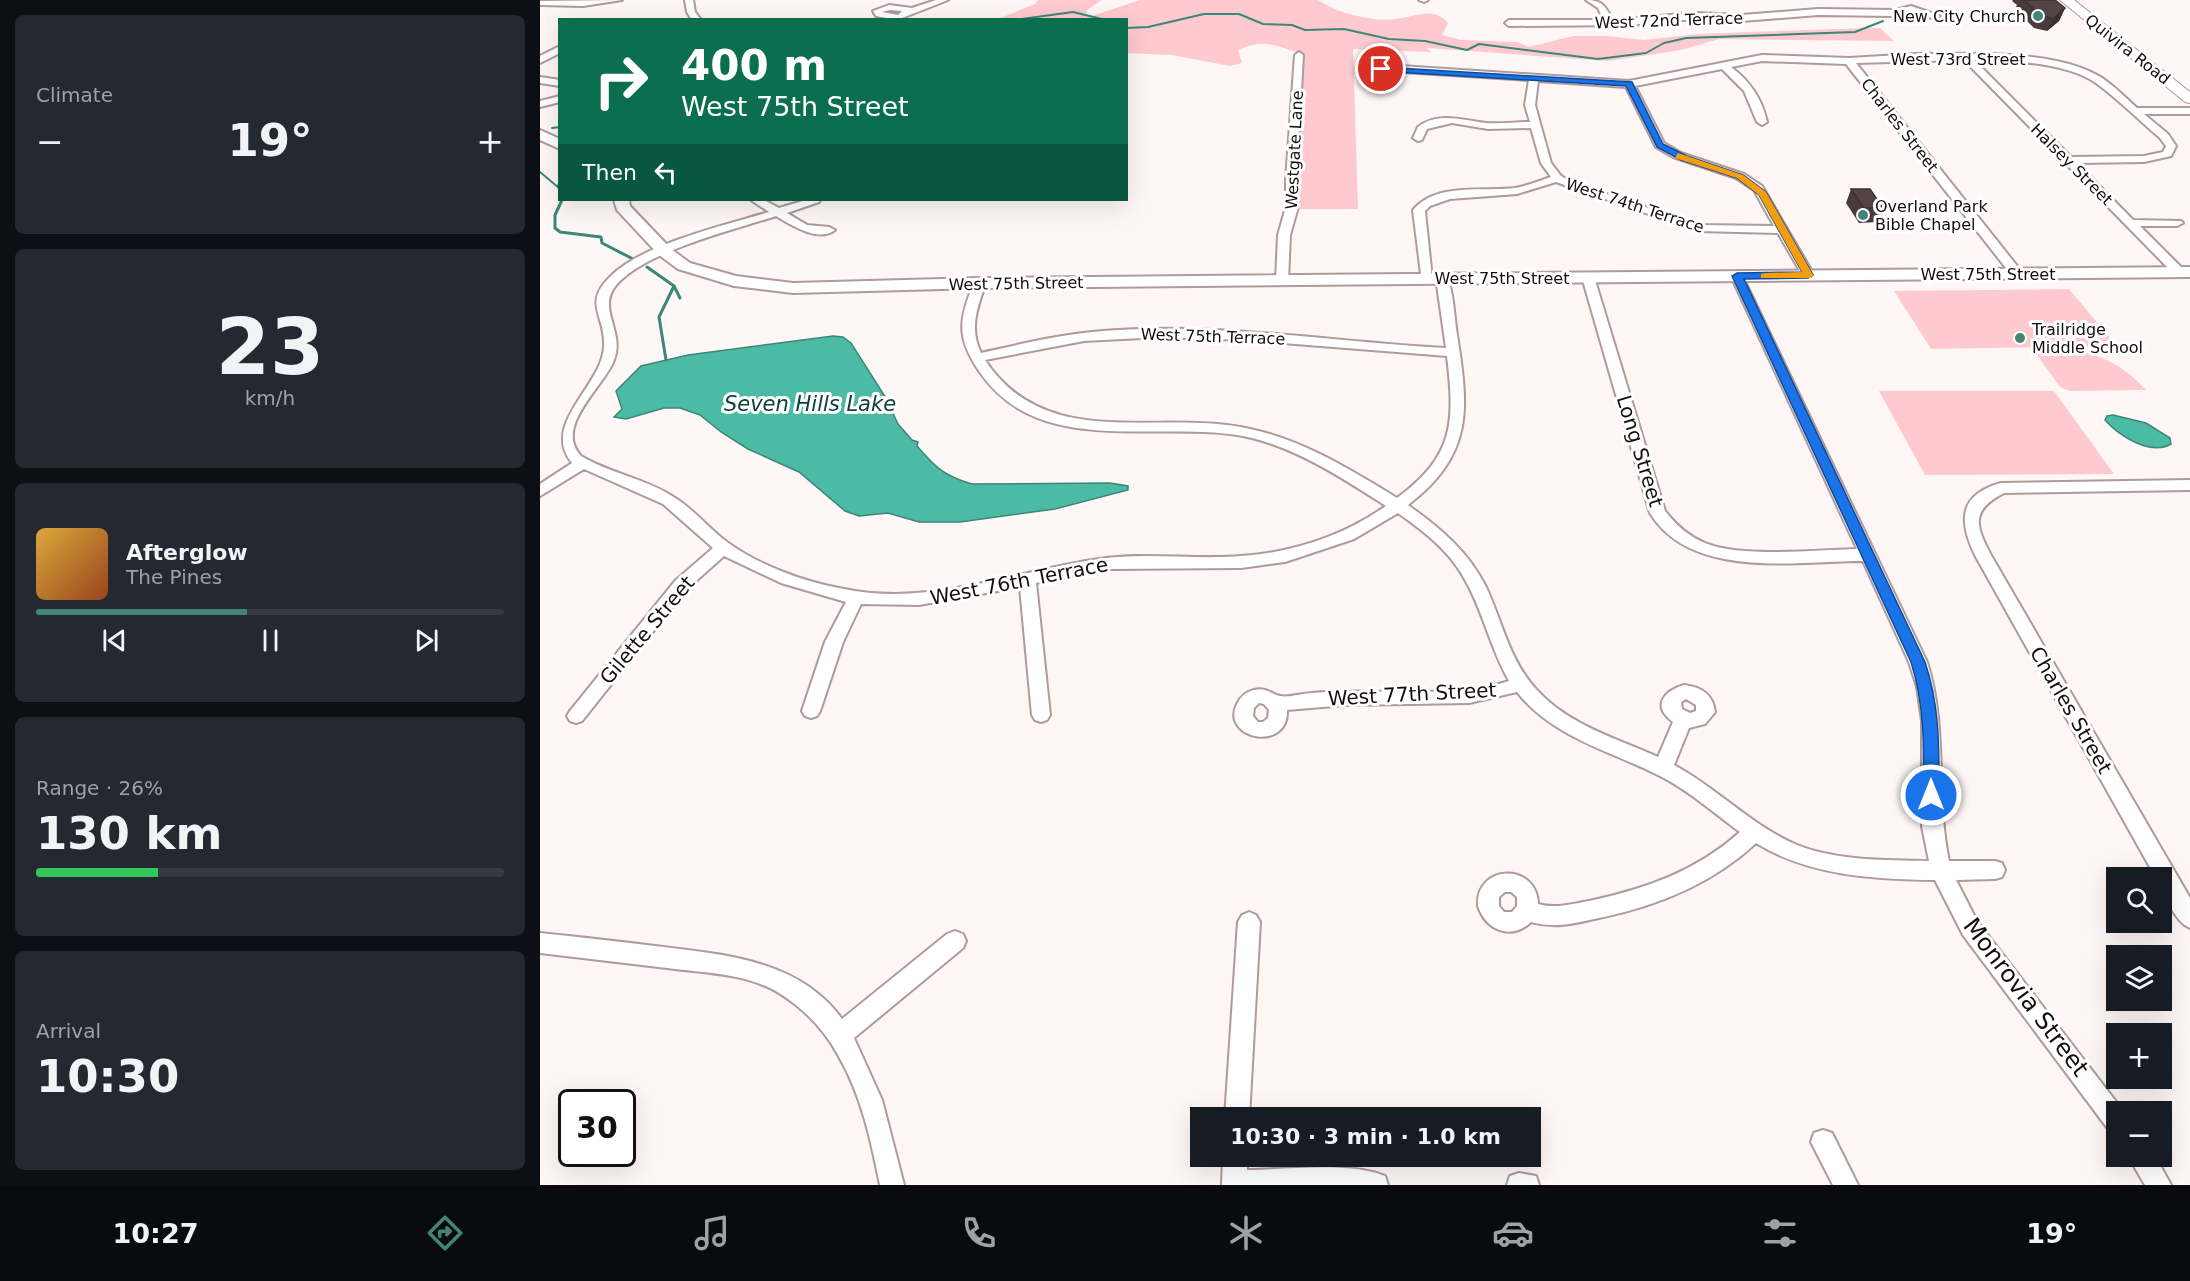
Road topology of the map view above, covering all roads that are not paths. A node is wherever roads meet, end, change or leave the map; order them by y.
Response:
1 (618, 0) edge
2 (689, 0) edge
3 (944, 0) edge
4 (1590, 0) edge
5 (1809, 0) edge
6 (2066, 0) edge
7 (2077, 0) edge
8 (593, 2) edge
9 (540, 3) edge
10 (1911, 4) edge
11 (911, 10) junction
12 (1818, 12) junction
13 (1936, 15) dead end
14 (696, 18) edge
15 (895, 18) edge
16 (1610, 22) junction
17 (1509, 23) dead end
18 (2123, 40) junction
19 (558, 50) edge
20 (1299, 55) dead end
21 (1965, 56) junction
22 (540, 60) edge
23 (1849, 61) junction
24 (1723, 65) junction
25 (1370, 67) dead end
26 (1534, 79) junction
27 (540, 80) edge
28 (558, 83) edge
29 (1629, 84) junction
30 (2190, 88) edge
31 (2190, 99) edge
32 (558, 100) edge
33 (540, 104) edge
34 (540, 109) edge
35 (2136, 111) junction
36 (2190, 111) edge
37 (1762, 122) dead end
38 (1535, 125) junction
39 (540, 135) edge
40 (1418, 138) dead end
41 (558, 144) edge
42 (2068, 160) junction
43 (1557, 178) junction
44 (621, 201) edge
45 (759, 201) edge
46 (812, 201) edge
47 (778, 212) junction
48 (2177, 222) dead end
49 (2131, 223) junction
50 (829, 230) dead end
51 (1783, 230) junction
52 (670, 250) junction
53 (2186, 272) edge
54 (2017, 273) junction
55 (1808, 275) junction
56 (1737, 276) junction
57 (1588, 277) junction
58 (1434, 278) junction
59 (1282, 280) junction
60 (980, 284) junction
61 (1451, 352) junction
62 (976, 358) junction
63 (583, 463) junction
64 (2190, 485) edge
65 (540, 490) edge
66 (1396, 507) junction
67 (723, 548) junction
68 (1868, 555) junction
69 (1028, 581) junction
70 (856, 598) junction
71 (1520, 684) junction
72 (1277, 704) dead end
73 (811, 711) dead end
74 (1041, 715) dead end
75 (576, 716) dead end
76 (1683, 719) dead end
77 (1664, 769) junction
78 (1755, 831) junction
79 (1941, 870) junction
80 (1995, 870) dead end
81 (1528, 911) dead end
82 (2190, 918) edge
83 (1249, 922) dead end
84 (955, 940) dead end
85 (540, 943) edge
86 (839, 1036) junction
87 (1238, 1107) edge
88 (2106, 1108) edge
89 (1822, 1142) dead end
90 (1235, 1167) edge
91 (2147, 1167) edge
92 (1234, 1184) edge
93 (892, 1185) edge
94 (1376, 1185) edge
95 (1519, 1185) edge
96 (1527, 1185) edge
97 (1846, 1185) edge
98 (2159, 1185) edge

1 - 8 street
2 - 14 street
3 - 11 street
4 - 16 street
5 - 12 street
6 - 18 main road, Quivira Road
7 - 18 main road, Quivira Road
8 - 9 street
10 - 12 street, West 72nd Terrace
10 - 13 street, West 72nd Terrace
11 - 15 street
11 - 15 street
12 - 16 street, West 72nd Terrace
16 - 17 street, West 72nd Terrace
18 - 30 main road, Quivira Road
18 - 31 main road, Quivira Road
19 - 22 street
20 - 59 street, Westgate Lane
21 - 23 street, West 73rd Street
21 - 35 street, West 73rd Street
21 - 42 street, Halsey Street
23 - 24 street, West 73rd Street
23 - 54 street, Charles Street
24 - 29 street, West 73rd Street
24 - 37 street
25 - 26 street, West 73rd Street
26 - 29 street, West 73rd Street
26 - 38 street
27 - 28 street
29 - 51 street
32 - 33 street
32 - 34 street
35 - 36 street
35 - 42 street, West 73rd Street
38 - 40 street
38 - 43 street
39 - 41 main road
42 - 49 street, Halsey Street
43 - 51 street, West 74th Terrace
43 - 58 street, West 74th Terrace
44 - 52 main road, West 75th Street
45 - 47 street
46 - 47 street
47 - 50 street
47 - 52 street
48 - 49 street
49 - 53 street, Halsey Street
51 - 55 street
52 - 60 main road, West 75th Street
52 - 63 street
53 - 54 main road, West 75th Street
54 - 55 main road, West 75th Street
55 - 56 main road, West 75th Street
56 - 57 main road, West 75th Street
56 - 68 street, Monrovia Street
57 - 58 main road, West 75th Street
57 - 68 street, Long Street
58 - 59 main road, West 75th Street
58 - 61 street, West 76th Terrace
59 - 60 main road, West 75th Street
60 - 62 street
61 - 62 street, West 75th Terrace
61 - 66 street, West 76th Terrace
62 - 66 street
63 - 65 street
63 - 67 street, West 76th Terrace
64 - 82 street, Charles Street
66 - 69 street, West 76th Terrace
66 - 71 street
67 - 70 street, West 76th Terrace
67 - 75 street, Gilette Street
68 - 79 street, Monrovia Street
69 - 70 street, West 76th Terrace
69 - 74 street
70 - 73 street
71 - 72 street, West 77th Street
71 - 77 street, West 77th Street
76 - 77 street
77 - 78 street, West 77th Street
78 - 79 street, West 77th Street
78 - 81 street
79 - 80 street
79 - 88 street, Monrovia Street
83 - 87 street
84 - 86 street
85 - 86 street
86 - 93 street
89 - 97 street
90 - 92 street
91 - 98 street
92 - 94 street
95 - 96 street

